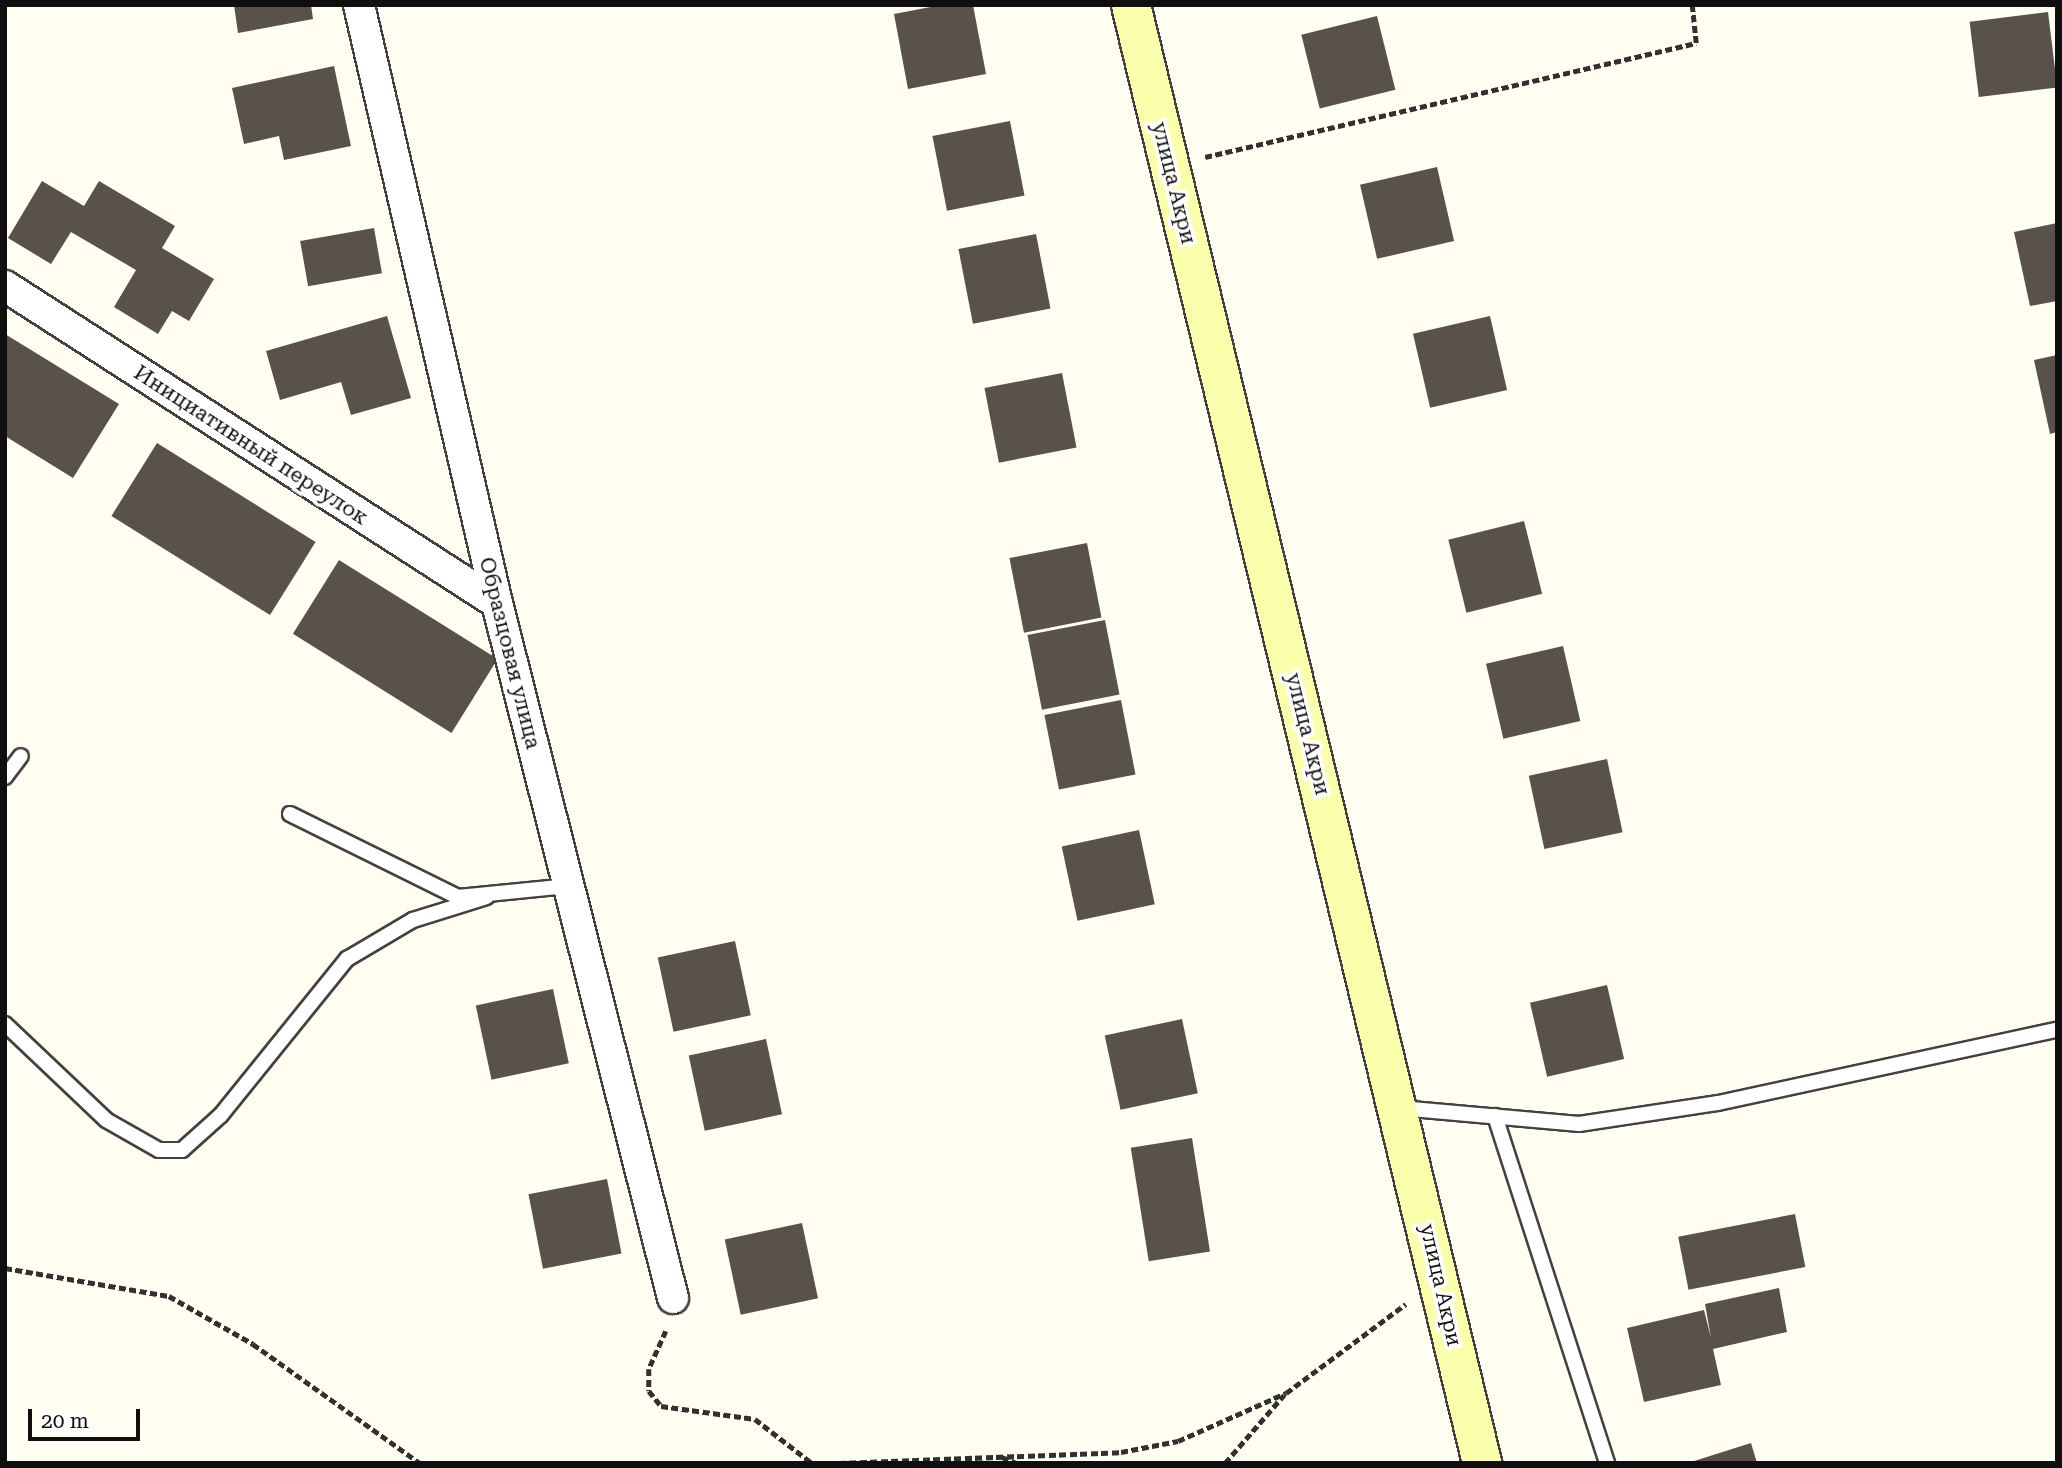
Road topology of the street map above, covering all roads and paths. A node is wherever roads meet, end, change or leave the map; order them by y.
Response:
1 (359, 5) edge
2 (1131, 5) edge
3 (1692, 5) edge
4 (1170, 165) junction
5 (5, 286) edge
6 (498, 603) junction
7 (21, 756) dead end
8 (5, 777) edge
9 (290, 814) dead end
10 (569, 886) junction
11 (487, 897) junction
12 (5, 1024) edge
13 (2057, 1030) edge
14 (1399, 1108) junction
15 (1495, 1116) junction
16 (5, 1268) edge
17 (1439, 1278) junction
18 (673, 1298) joint
19 (1286, 1393) junction
20 (998, 1456) junction
21 (863, 1457) junction
22 (420, 1463) edge
23 (812, 1463) edge
24 (839, 1463) edge
25 (871, 1463) edge
26 (1016, 1463) edge
27 (1225, 1463) edge
28 (1482, 1463) edge
29 (1607, 1463) edge

1 - 6 street, Образцовая улица
2 - 4 main road, улица Акри
3 - 4 path
4 - 14 main road, улица Акри
5 - 6 street, Инициативный переулок
6 - 10 street, Образцовая улица
7 - 8 lane
9 - 11 lane
10 - 11 lane
10 - 18 street, Образцовая улица
11 - 12 lane
13 - 15 lane
14 - 15 lane
14 - 17 main road, улица Акри
15 - 29 lane
16 - 22 path
17 - 19 path
17 - 28 main road, улица Акри
18 - 23 path
19 - 20 path
19 - 27 path
20 - 21 path
20 - 26 path
21 - 24 path
21 - 25 path

